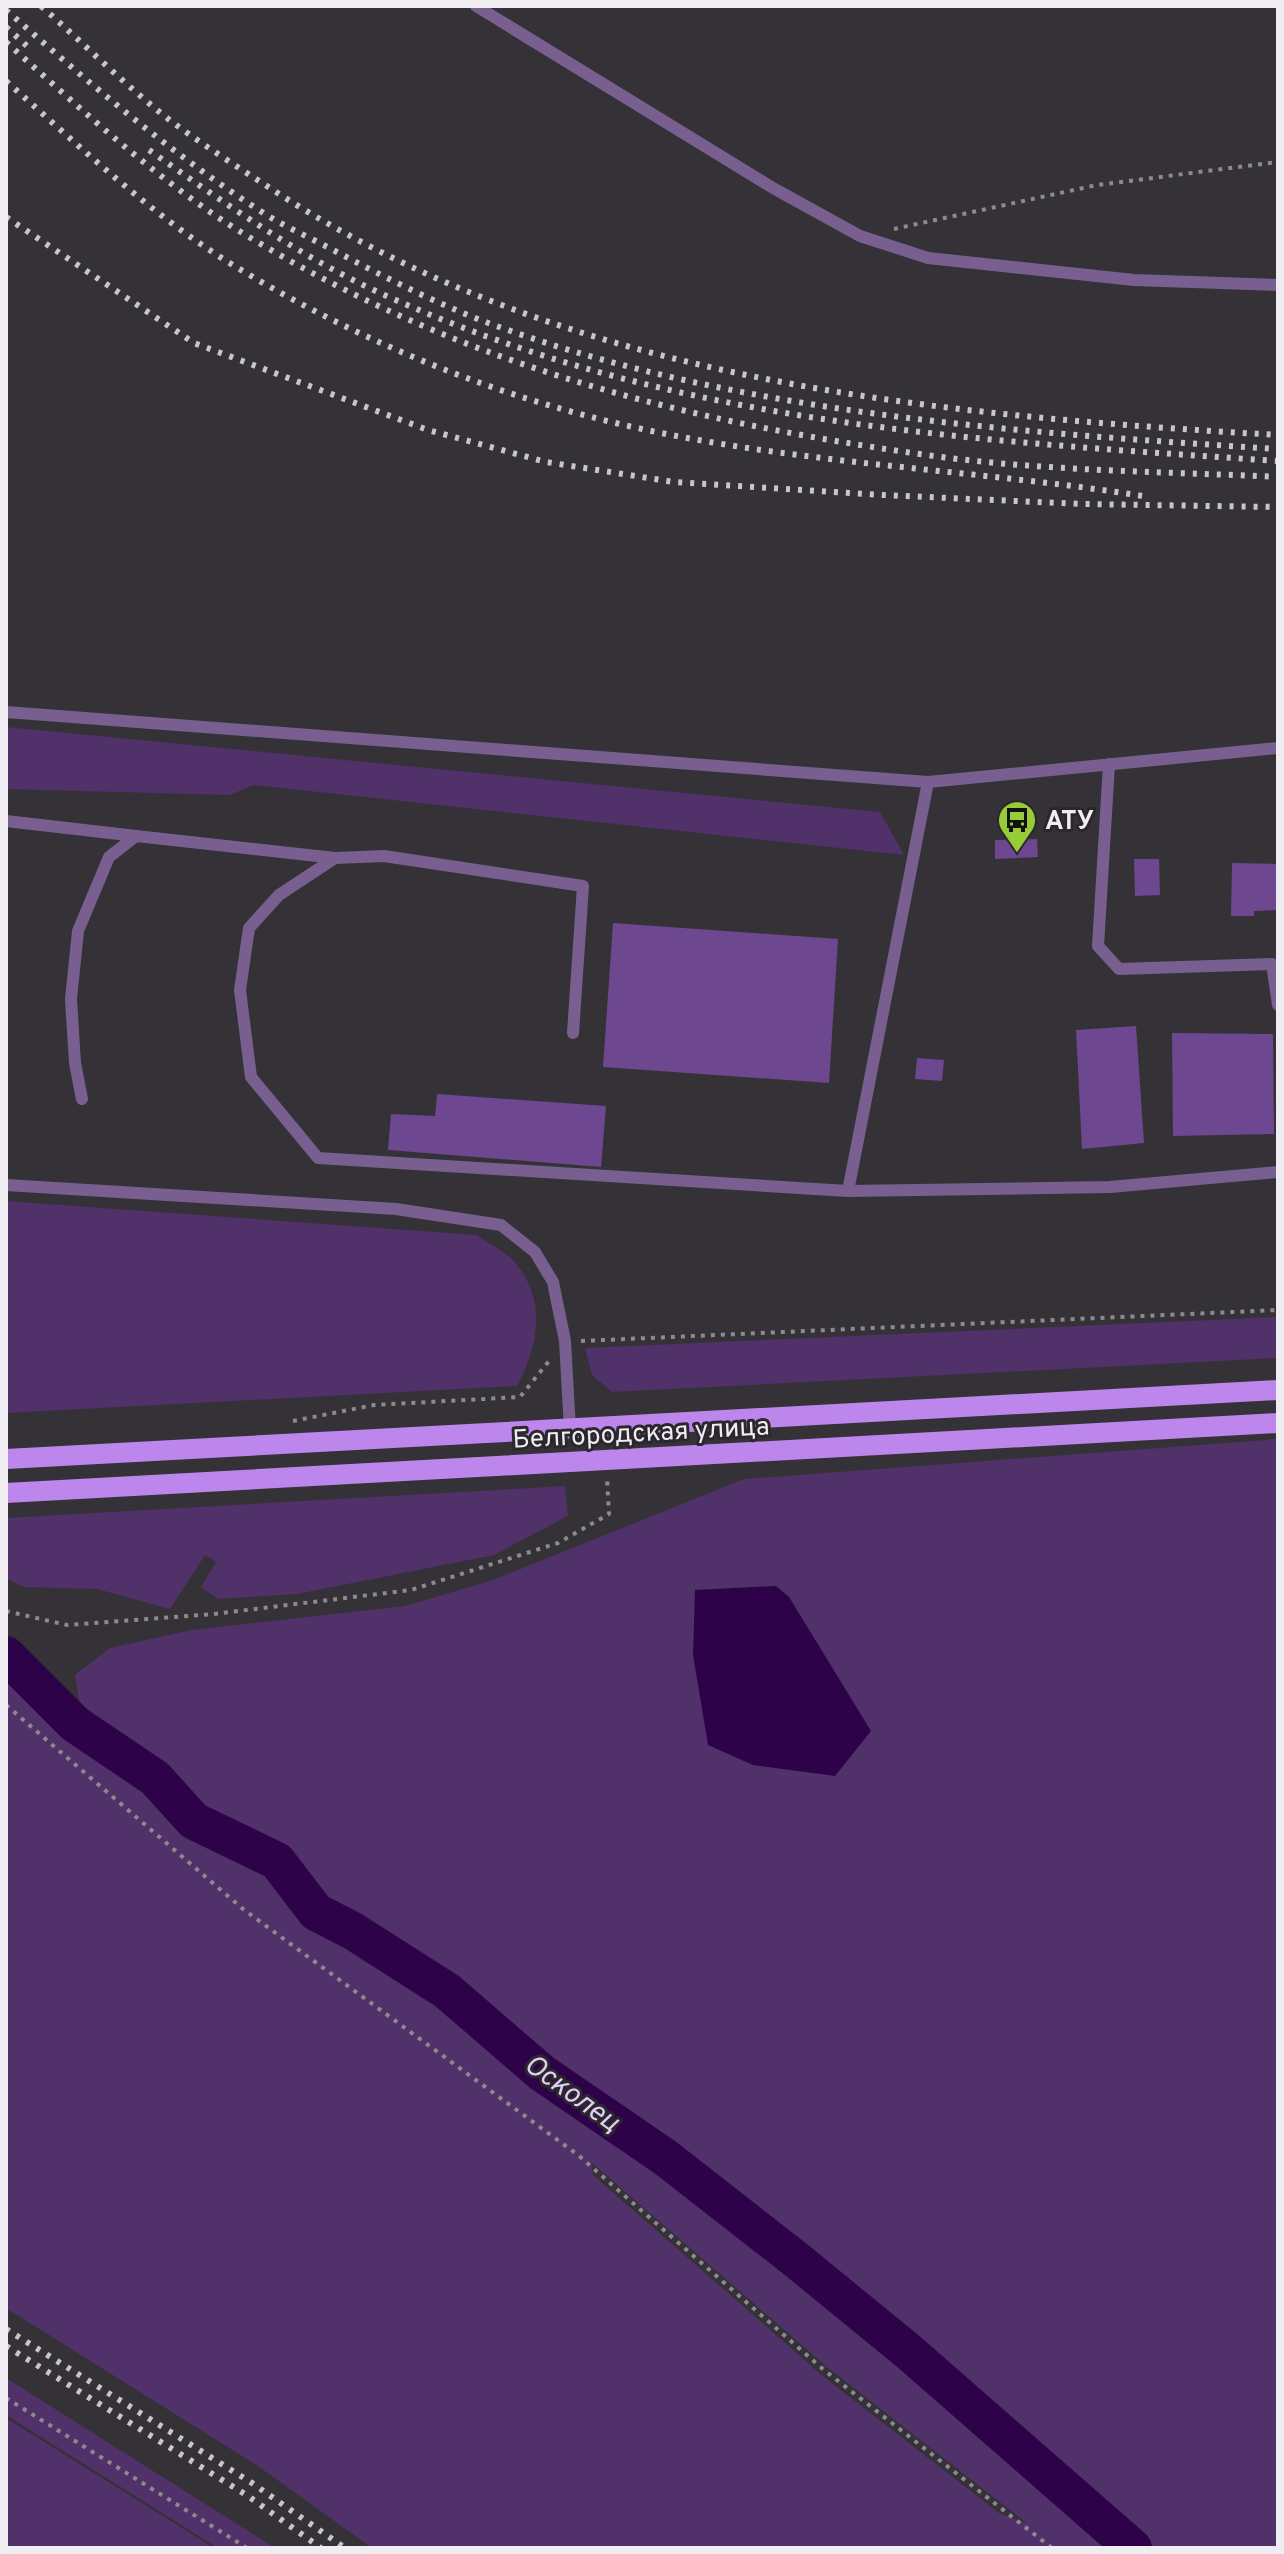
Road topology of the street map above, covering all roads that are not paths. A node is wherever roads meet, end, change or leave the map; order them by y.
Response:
1 (476, 6) edge
2 (1278, 285) edge
3 (6, 712) edge
4 (1278, 748) edge
5 (1109, 764) junction
6 (928, 782) junction
7 (6, 821) edge
8 (136, 836) junction
9 (335, 858) junction
10 (1278, 1005) edge
11 (573, 1033) dead end
12 (82, 1099) dead end
13 (1278, 1172) edge
14 (6, 1185) edge
15 (848, 1191) junction
16 (1278, 1390) edge
17 (1278, 1423) edge
18 (570, 1429) junction
19 (6, 1459) edge
20 (571, 1462) junction
21 (7, 1493) edge

1 - 2 lane
3 - 6 lane
4 - 5 lane
5 - 6 lane
5 - 10 lane
6 - 15 lane
7 - 8 lane
8 - 9 lane
8 - 12 lane
9 - 11 lane
9 - 15 lane
13 - 15 lane
14 - 18 lane
16 - 18 main road, Белгородская улица
17 - 20 main road, Белгородская улица
18 - 19 main road, Белгородская улица
18 - 20 main road
20 - 21 main road, Белгородская улица

